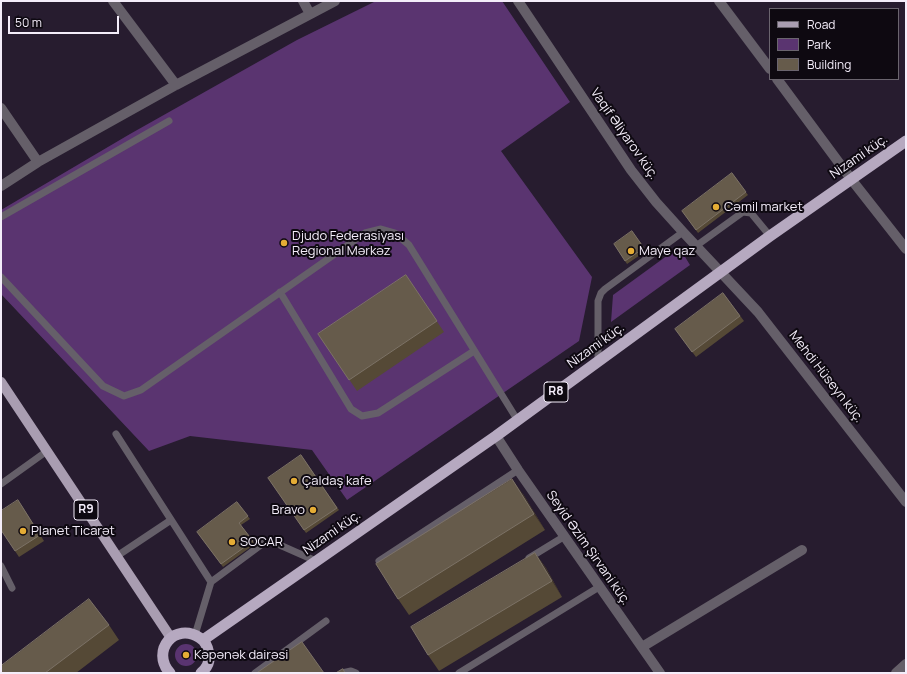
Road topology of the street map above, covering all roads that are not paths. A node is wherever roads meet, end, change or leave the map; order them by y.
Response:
1 (113, 1) edge
2 (303, 1) edge
3 (335, 1) edge
4 (518, 1) edge
5 (719, 1) edge
6 (310, 14) junction
7 (769, 68) edge
8 (778, 80) edge
9 (176, 85) junction
10 (1, 108) edge
11 (169, 121) dead end
12 (906, 141) edge
13 (38, 162) junction
14 (852, 179) junction
15 (1, 186) edge
16 (1, 218) edge
17 (683, 232) junction
18 (770, 236) junction
19 (696, 246) junction
20 (906, 249) edge
21 (720, 272) junction
22 (1, 278) edge
23 (280, 292) junction
24 (474, 351) junction
25 (598, 361) junction
26 (1, 382) edge
27 (518, 420) junction
28 (116, 434) dead end
29 (496, 436) junction
30 (47, 452) junction
31 (518, 470) junction
32 (1, 484) edge
33 (906, 502) edge
34 (171, 520) junction
35 (565, 536) junction
36 (802, 550) dead end
37 (117, 556) junction
38 (316, 561) junction
39 (379, 561) edge
40 (525, 561) edge
41 (1, 566) edge
42 (211, 582) junction
43 (600, 587) junction
44 (12, 588) dead end
45 (326, 621) dead end
46 (199, 637) junction
47 (171, 638) junction
48 (642, 647) junction
49 (209, 655) junction
50 (906, 664) edge
51 (166, 672) edge
52 (201, 673) edge
53 (208, 673) edge
54 (255, 673) edge
55 (342, 673) edge
56 (356, 673) edge
57 (459, 673) edge
58 (660, 673) edge
59 (896, 673) edge

1 - 9 street
2 - 6 street
3 - 6 street
4 - 17 street, Vaqif Əliyarov küç.
5 - 7 street
6 - 9 street
8 - 14 street
9 - 13 street
10 - 13 street
11 - 16 lane
12 - 14 highway, Nizami küç. / R8
13 - 15 street
14 - 18 highway, Nizami küç. / R8
14 - 20 street
17 - 19 street, Vaqif Əliyarov küç.
17 - 25 lane
18 - 19 lane
18 - 21 highway, Nizami küç. / R8
19 - 21 street, Vaqif Əliyarov küç.
21 - 25 highway, Nizami küç. / R8
21 - 33 street, Mehdi Hüseyn küç.
22 - 23 lane
23 - 24 lane
23 - 24 lane
24 - 27 lane
25 - 27 highway, Nizami küç. / R8
26 - 30 main road, R9
27 - 29 highway, Nizami küç. / R8
28 - 34 lane
29 - 31 street, Seyid Əzim Şirvani küç.
29 - 38 highway, Nizami küç. / R8
30 - 32 lane
30 - 37 main road, R9
31 - 35 street, Seyid Əzim Şirvani küç.
31 - 39 lane
34 - 37 lane
34 - 42 lane
35 - 40 lane
35 - 43 street, Seyid Əzim Şirvani küç.
36 - 48 street
37 - 47 main road, R9
38 - 42 lane
38 - 46 highway, Nizami küç. / R8
41 - 44 lane
42 - 46 lane
43 - 48 street, Seyid Əzim Şirvani küç.
43 - 57 lane
45 - 54 lane
46 - 47 highway
46 - 49 highway
47 - 51 highway
48 - 58 street, Seyid Əzim Şirvani küç.
49 - 52 highway
49 - 53 main road
50 - 59 street
55 - 56 lane

